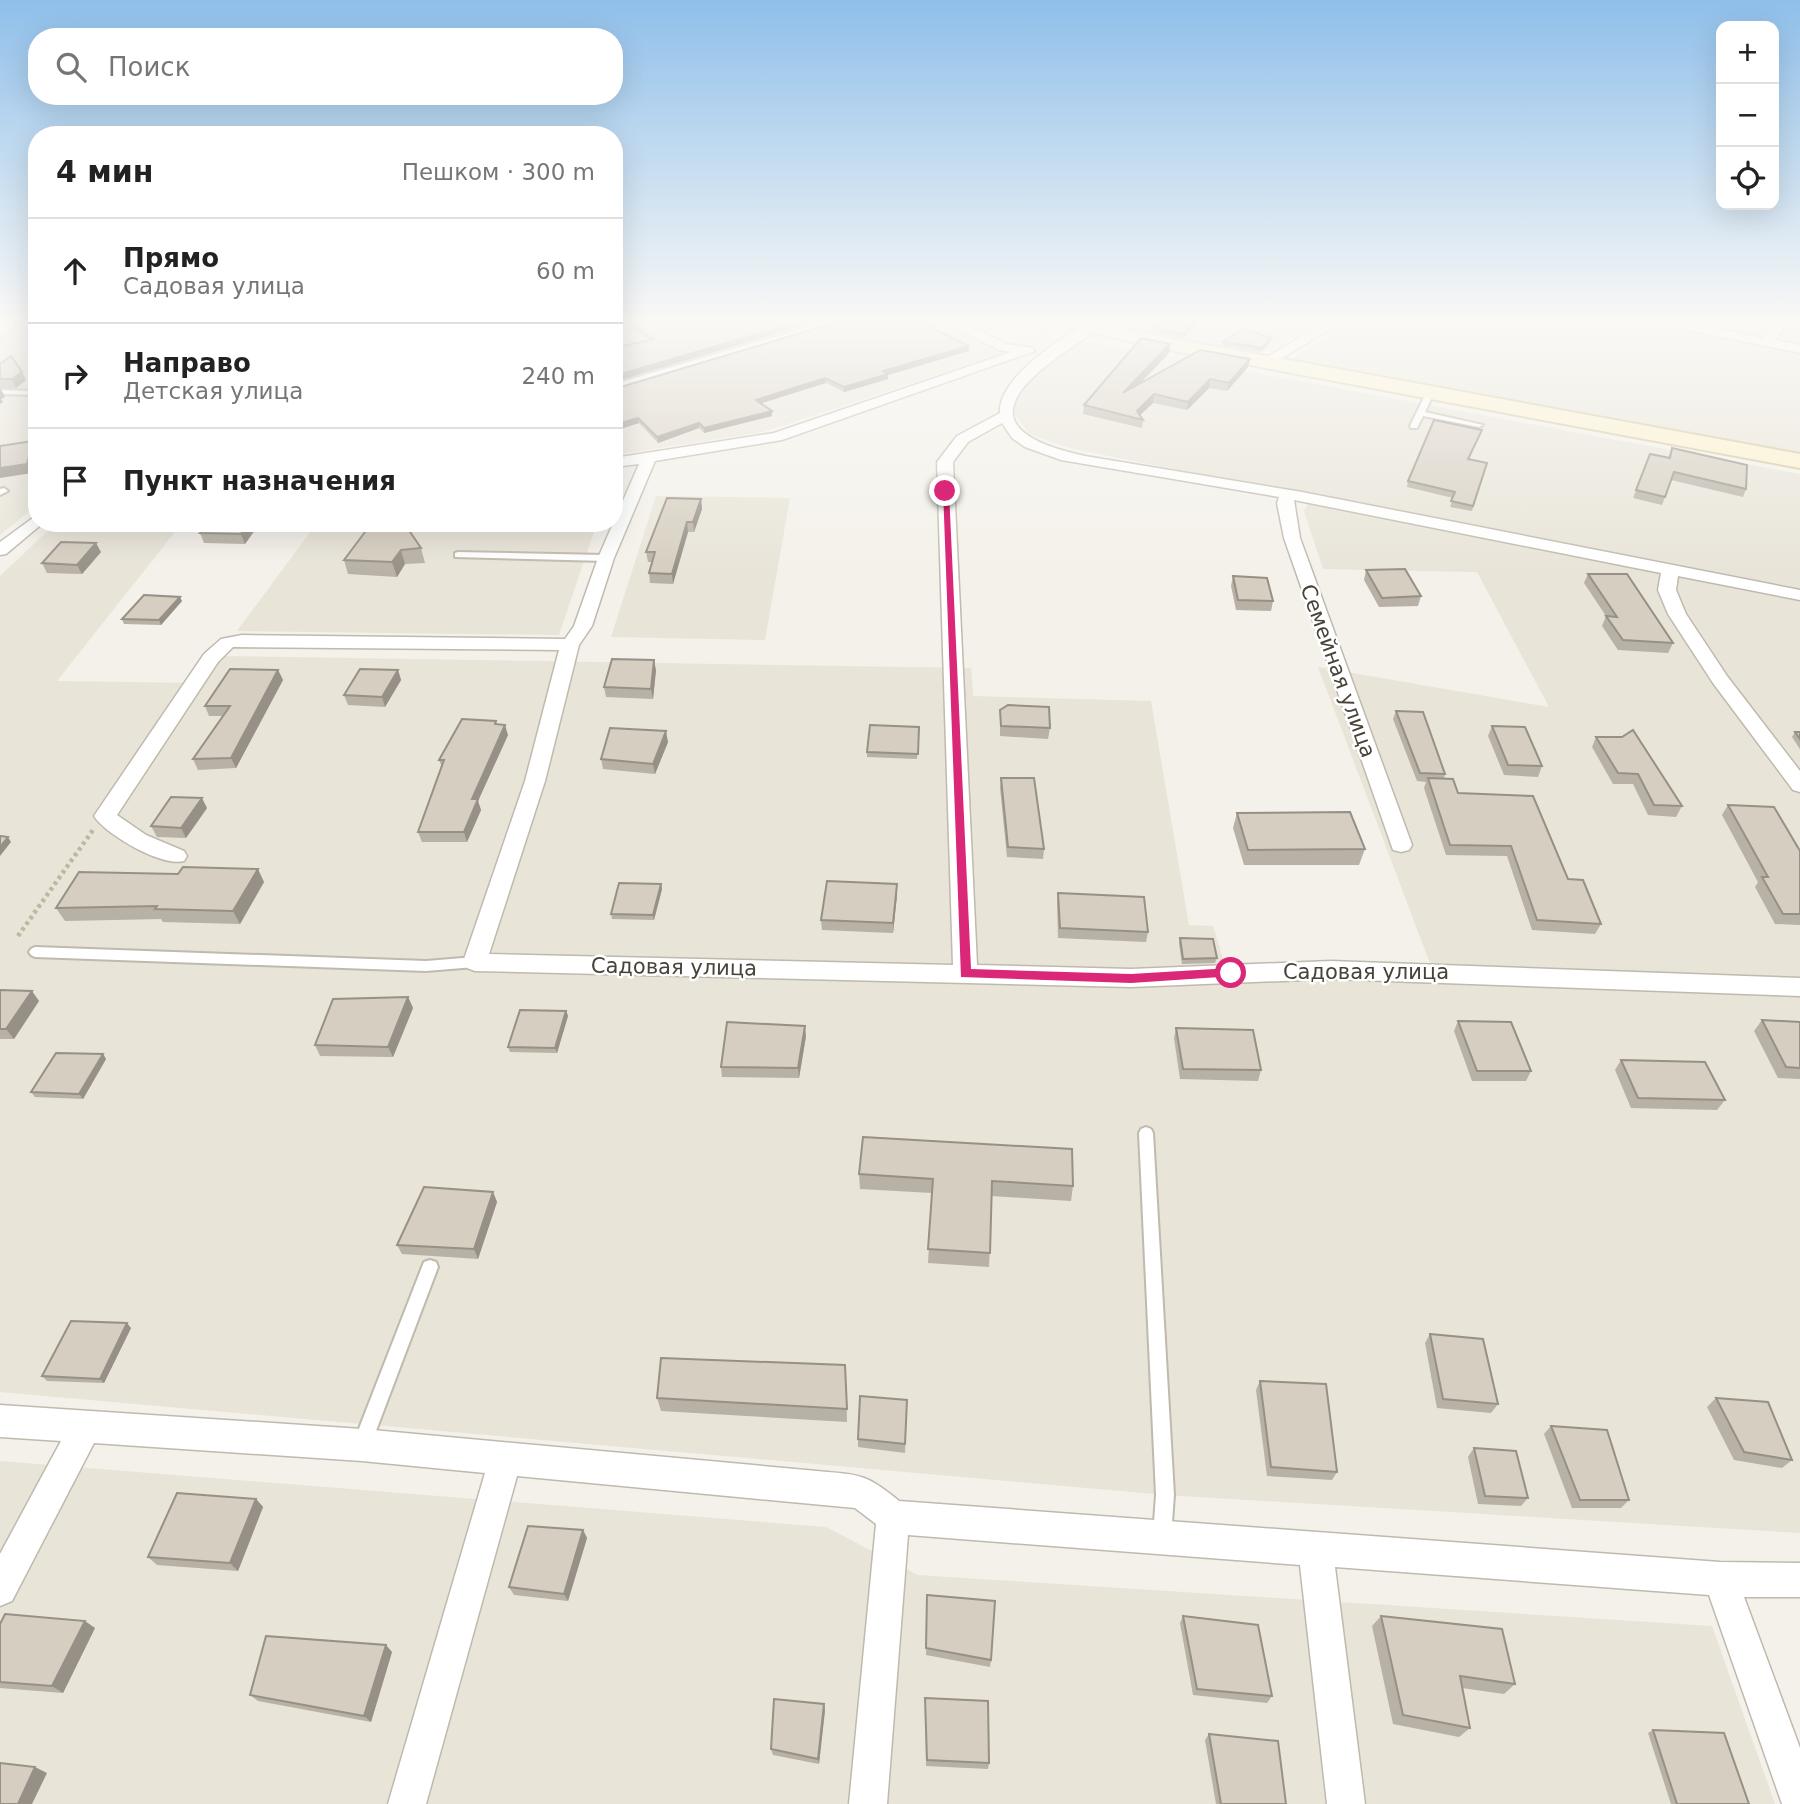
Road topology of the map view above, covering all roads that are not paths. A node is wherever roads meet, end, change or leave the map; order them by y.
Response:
1 (837, 405) edge
2 (869, 405) edge
3 (1009, 405) edge
4 (1424, 405) edge
5 (1496, 405) edge
6 (1420, 413) junction
7 (1007, 415) junction
8 (1414, 425) dead end
9 (1479, 425) dead end
10 (623, 450) edge
11 (649, 458) junction
12 (1800, 461) edge
13 (623, 462) edge
14 (1288, 494) junction
15 (623, 518) edge
16 (28, 527) edge
17 (617, 532) edge
18 (0, 550) edge
19 (458, 555) dead end
20 (606, 558) junction
21 (1670, 570) junction
22 (1800, 595) edge
23 (570, 645) junction
24 (1800, 785) edge
25 (1401, 845) dead end
26 (176, 856) dead end
27 (34, 952) dead end
28 (475, 962) junction
29 (965, 973) junction
30 (1800, 987) edge
31 (1146, 1133) dead end
32 (430, 1268) dead end
33 (0, 1421) edge
34 (85, 1427) junction
35 (362, 1445) junction
36 (506, 1458) junction
37 (893, 1517) junction
38 (1162, 1536) junction
39 (1316, 1550) junction
40 (1720, 1578) junction
41 (1800, 1580) edge
42 (0, 1589) edge
43 (1800, 1800) edge
44 (407, 1804) edge
45 (868, 1804) edge
46 (1346, 1804) edge

1 - 10 street
2 - 11 street
3 - 7 street
4 - 6 lane
5 - 12 main road
6 - 8 lane
6 - 9 lane
7 - 14 street
7 - 29 street
11 - 13 street
11 - 15 street
14 - 21 street
14 - 25 street, Семейная улица
16 - 18 street
17 - 20 street
19 - 20 lane
20 - 23 street
21 - 22 street
21 - 24 street
23 - 26 street
23 - 28 street
27 - 28 lane
28 - 29 street, Садовая улица
29 - 30 street, Садовая улица
31 - 38 lane
32 - 35 lane
33 - 34 street
34 - 35 street
34 - 42 street
35 - 36 street
36 - 37 street
36 - 44 street
37 - 38 street
37 - 45 street
38 - 39 street
39 - 40 street
39 - 46 street
40 - 41 street
40 - 43 street

